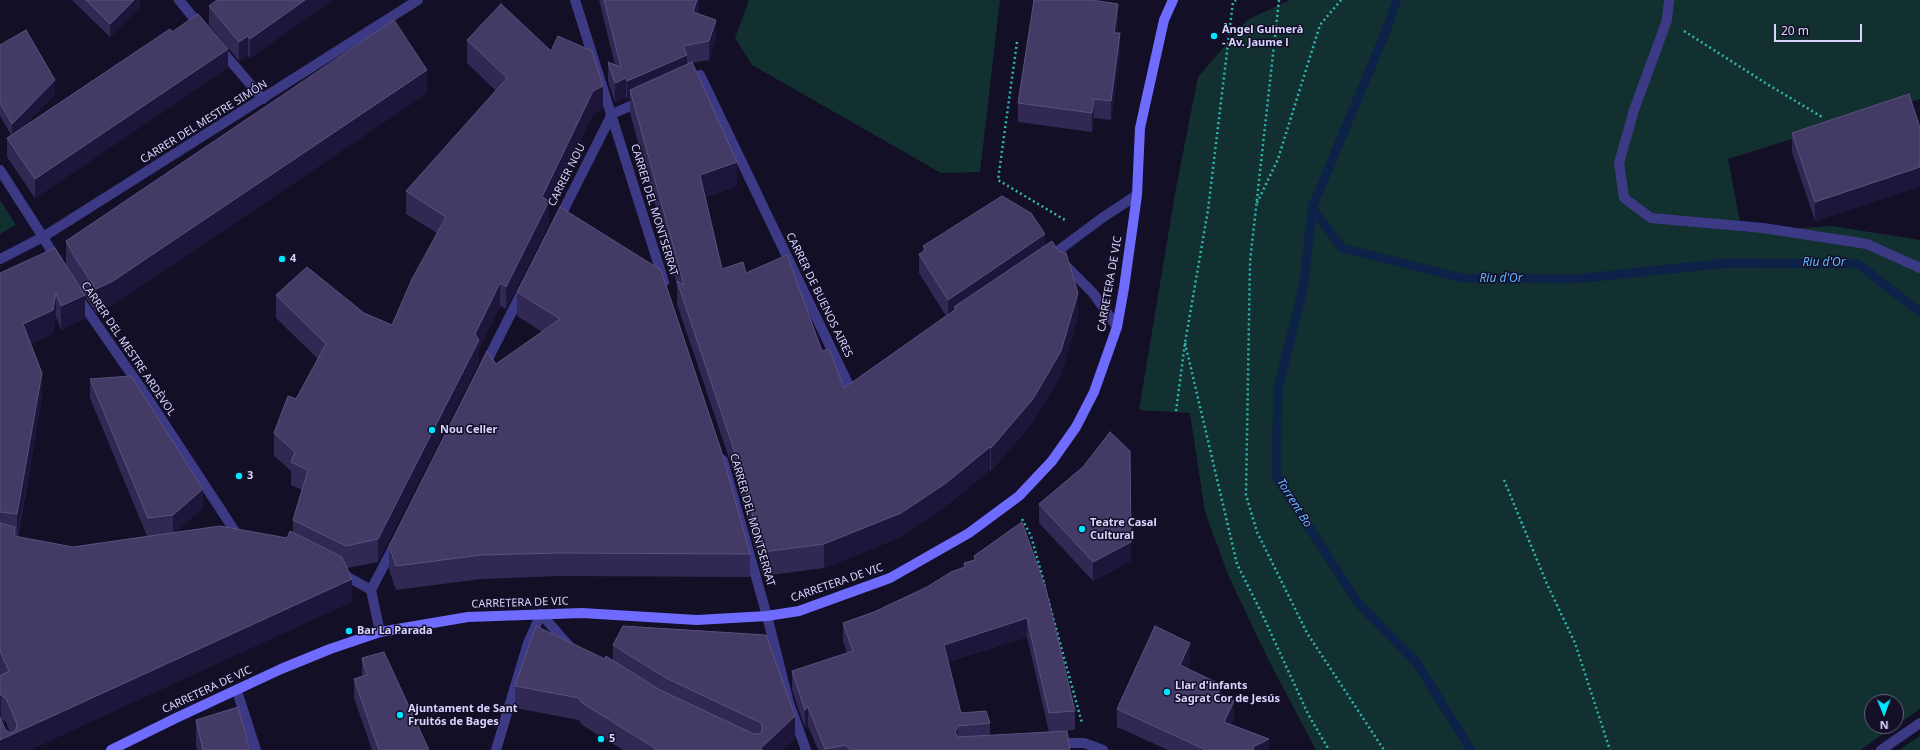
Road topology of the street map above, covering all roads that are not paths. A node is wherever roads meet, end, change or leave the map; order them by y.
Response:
1 (179, 0) edge
2 (418, 0) edge
3 (575, 0) edge
4 (1173, 0) edge
5 (1669, 0) edge
6 (673, 87) edge
7 (653, 96) edge
8 (263, 99) junction
9 (612, 114) junction
10 (0, 170) edge
11 (1137, 195) junction
12 (552, 234) edge
13 (43, 237) junction
14 (1055, 254) junction
15 (0, 259) edge
16 (1042, 263) edge
17 (1920, 268) edge
18 (63, 272) edge
19 (527, 283) edge
20 (70, 286) edge
21 (666, 289) edge
22 (1117, 328) junction
23 (480, 374) edge
24 (865, 383) edge
25 (719, 448) edge
26 (399, 535) edge
27 (225, 539) edge
28 (332, 568) edge
29 (371, 590) junction
30 (541, 614) junction
31 (767, 616) junction
32 (380, 632) junction
33 (580, 654) edge
34 (237, 691) junction
35 (1920, 723) edge
36 (1045, 743) edge
37 (111, 750) edge
38 (256, 750) edge
39 (496, 750) edge
40 (806, 750) edge
41 (1103, 750) edge
42 (1881, 750) edge

1 - 8 street
2 - 8 street, CARRER DEL MESTRE SIMÓN
3 - 9 street, CARRER DEL MONTSERRAT
4 - 11 main road, CARRETERA DE VIC
5 - 17 street
6 - 24 street, CARRER DE BUENOS AIRES
7 - 9 street
8 - 13 street, CARRER DEL MESTRE SIMÓN
9 - 12 street, CARRER NOU
9 - 21 street, CARRER DEL MONTSERRAT
10 - 13 street
11 - 14 street
11 - 22 main road, CARRETERA DE VIC
13 - 15 street, CARRER DEL MESTRE SIMÓN
13 - 18 street
14 - 16 street
14 - 22 street
19 - 23 street
20 - 27 street, CARRER DEL MESTRE ARDÈVOL
22 - 31 main road, CARRETERA DE VIC
25 - 31 street, CARRER DEL MONTSERRAT
26 - 29 street
28 - 29 street
29 - 32 street
30 - 31 main road, CARRETERA DE VIC
30 - 32 main road, CARRETERA DE VIC
30 - 33 street
30 - 39 street
31 - 40 street, CARRER DEL MONTSERRAT
32 - 34 main road, CARRETERA DE VIC
34 - 37 main road, CARRETERA DE VIC
34 - 38 street
35 - 42 street
36 - 41 street

